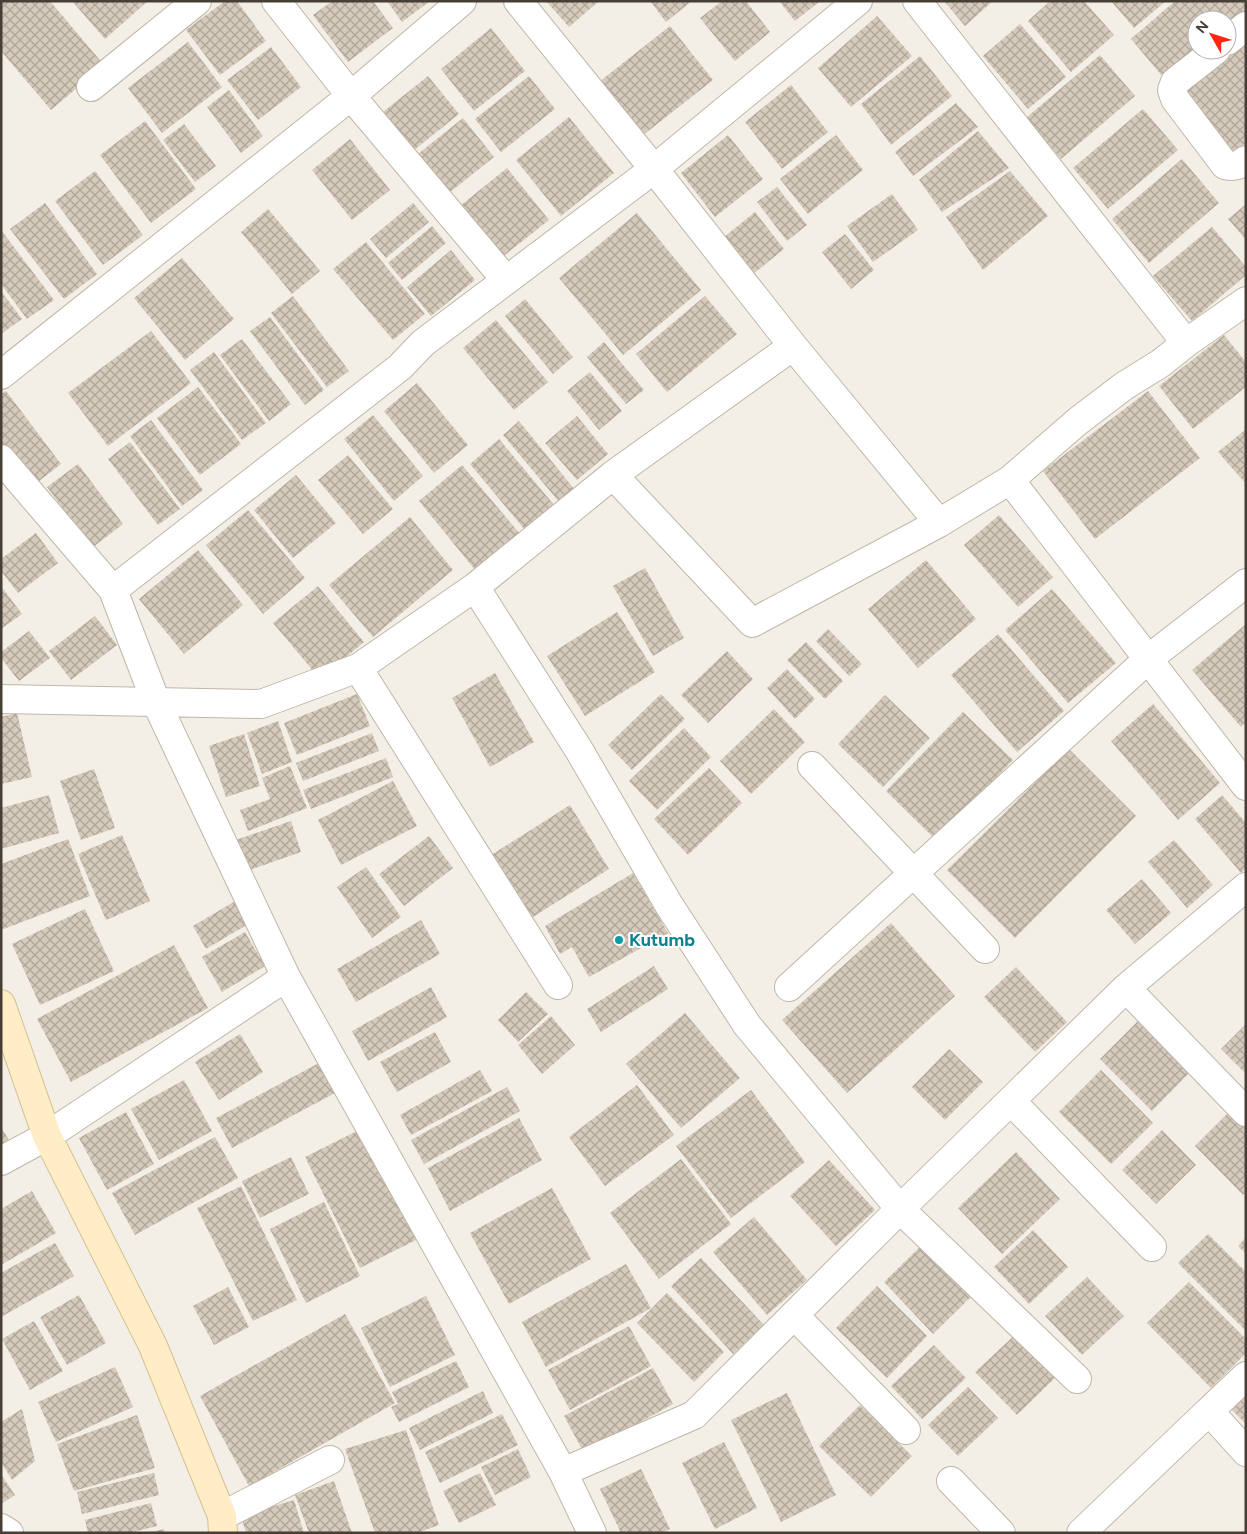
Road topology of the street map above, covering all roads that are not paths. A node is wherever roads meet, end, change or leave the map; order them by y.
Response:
1 (197, 1) edge
2 (276, 1) edge
3 (462, 1) edge
4 (518, 1) edge
5 (858, 1) edge
6 (917, 1) edge
7 (1203, 60) edge
8 (91, 87) dead end
9 (351, 96) junction
10 (1246, 160) edge
11 (654, 169) junction
12 (506, 280) junction
13 (1246, 301) edge
14 (1186, 343) junction
15 (793, 346) junction
16 (1, 375) edge
17 (1, 459) edge
18 (613, 475) junction
19 (1010, 480) junction
20 (939, 523) junction
21 (1246, 583) edge
22 (475, 587) junction
23 (113, 590) junction
24 (1148, 660) junction
25 (358, 668) junction
26 (1, 699) edge
27 (156, 702) junction
28 (812, 766) dead end
29 (1246, 786) edge
30 (913, 874) junction
31 (1246, 887) edge
32 (985, 948) dead end
33 (286, 977) junction
34 (558, 985) dead end
35 (789, 987) dead end
36 (1126, 988) junction
37 (1, 1004) edge
38 (1011, 1101) junction
39 (1246, 1112) edge
40 (46, 1136) junction
41 (1, 1162) edge
42 (900, 1210) junction
43 (1152, 1247) dead end
44 (795, 1316) junction
45 (1246, 1376) edge
46 (1077, 1379) dead end
47 (1209, 1411) junction
48 (906, 1430) dead end
49 (1246, 1452) edge
50 (330, 1460) dead end
51 (563, 1472) junction
52 (951, 1481) dead end
53 (222, 1524) edge
54 (1, 1528) edge
55 (9, 1533) edge
56 (592, 1533) edge
57 (1001, 1533) edge
58 (1082, 1533) edge

1 - 8 street
2 - 9 street
3 - 9 street
4 - 11 street
5 - 11 street
6 - 14 street
7 - 10 street
9 - 12 street
9 - 16 street
11 - 12 street
11 - 15 street
12 - 23 street
13 - 14 street
14 - 19 street
15 - 18 street
15 - 20 street
17 - 23 street
18 - 20 street
18 - 22 street
19 - 20 street
19 - 24 street
21 - 24 street
22 - 25 street
22 - 42 street
23 - 27 street
24 - 29 street
24 - 30 street
25 - 27 street
25 - 34 street
26 - 27 street
27 - 33 street
28 - 30 street
30 - 32 street
30 - 35 street
31 - 36 street
33 - 40 street
33 - 51 street
36 - 38 street
36 - 39 street
37 - 40 street
38 - 42 street
38 - 43 street
40 - 41 street
40 - 53 street
42 - 44 street
42 - 46 street
44 - 48 street
44 - 51 street
45 - 47 street
47 - 49 street
47 - 58 street
50 - 53 street
51 - 56 street
52 - 57 street
54 - 55 street

